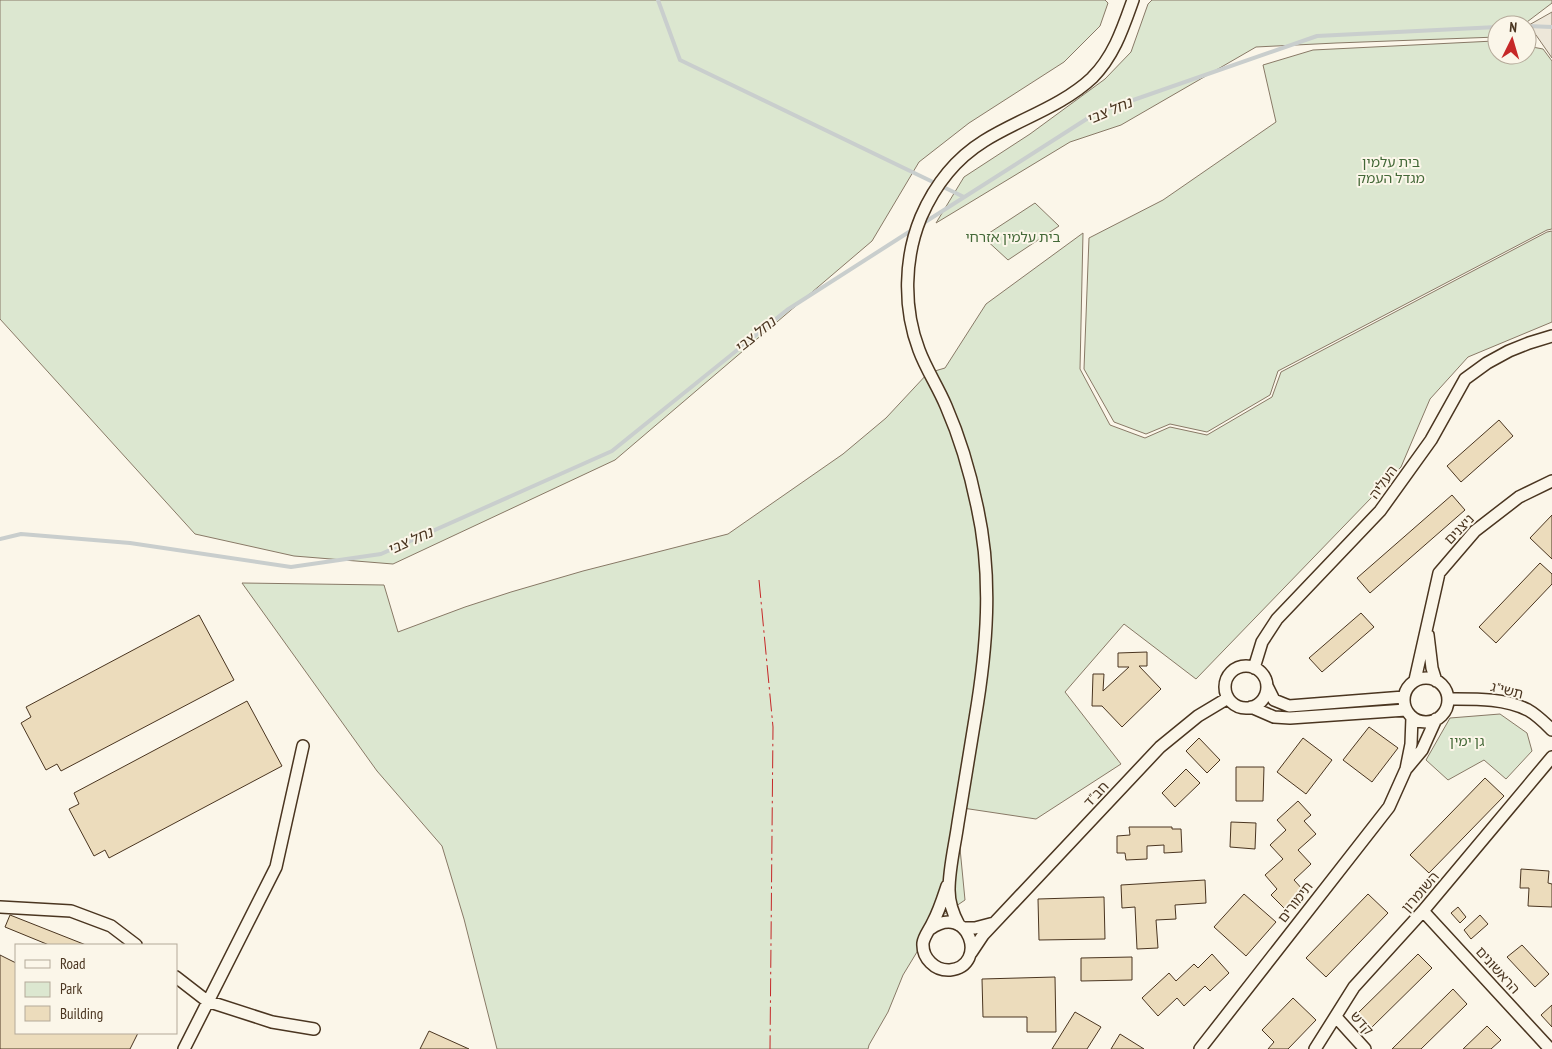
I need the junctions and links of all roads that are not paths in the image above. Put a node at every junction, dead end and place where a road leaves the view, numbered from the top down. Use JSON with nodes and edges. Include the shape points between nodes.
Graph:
{"nodes":[{"id":1,"x":1133,"y":0,"type":"edge"},
{"id":2,"x":1552,"y":336,"type":"edge"},
{"id":3,"x":1552,"y":481,"type":"edge"},
{"id":4,"x":1427,"y":628,"type":"junction"},
{"id":5,"x":1254,"y":668,"type":"junction"},
{"id":6,"x":1415,"y":680,"type":"junction"},
{"id":7,"x":1436,"y":681,"type":"junction"},
{"id":8,"x":1266,"y":686,"type":"junction"},
{"id":9,"x":1404,"y":697,"type":"junction"},
{"id":10,"x":1228,"y":698,"type":"junction"},
{"id":11,"x":1448,"y":699,"type":"junction"},
{"id":12,"x":1252,"y":707,"type":"junction"},
{"id":13,"x":1409,"y":714,"type":"junction"},
{"id":14,"x":1436,"y":719,"type":"junction"},
{"id":15,"x":1552,"y":730,"type":"edge"},
{"id":16,"x":303,"y":746,"type":"dead end"},
{"id":17,"x":1552,"y":757,"type":"edge"},
{"id":18,"x":1406,"y":769,"type":"junction"},
{"id":19,"x":950,"y":879,"type":"junction"},
{"id":20,"x":0,"y":907,"type":"edge"},
{"id":21,"x":1423,"y":911,"type":"junction"},
{"id":22,"x":996,"y":922,"type":"junction"},
{"id":23,"x":961,"y":926,"type":"junction"},
{"id":24,"x":930,"y":929,"type":"junction"},
{"id":25,"x":135,"y":944,"type":"edge"},
{"id":26,"x":971,"y":952,"type":"junction"},
{"id":27,"x":178,"y":979,"type":"edge"},
{"id":28,"x":207,"y":1001,"type":"junction"},
{"id":29,"x":1336,"y":1017,"type":"junction"},
{"id":30,"x":314,"y":1029,"type":"dead end"},
{"id":31,"x":184,"y":1049,"type":"edge"},
{"id":32,"x":1200,"y":1049,"type":"edge"},
{"id":33,"x":1315,"y":1049,"type":"edge"},
{"id":34,"x":1365,"y":1049,"type":"edge"},
{"id":35,"x":1550,"y":1049,"type":"edge"}],
"edges":[{"from":1,"to":19,"type":"street","via":[[1118,40],[1091,78],[1064,98],[981,142],[952,168],[927,205],[910,253],[908,301],[915,338],[963,452],[978,507],[986,555],[986,642]]},
{"from":2,"to":5,"type":"street","name":"העליה","via":[[1509,351],[1465,379],[1431,440],[1380,511],[1277,619],[1262,642]]},
{"from":3,"to":4,"type":"street","name":"ניצנים","via":[[1519,497],[1474,531],[1439,573]]},
{"from":4,"to":6,"type":"street","name":"ניצנים"},
{"from":4,"to":7,"type":"street","name":"ניצנים"},
{"from":5,"to":8,"type":"street","via":[[1263,675]]},
{"from":5,"to":10,"type":"street","via":[[1239,667],[1232,671],[1225,684]]},
{"from":6,"to":7,"type":"street","via":[[1427,678]]},
{"from":6,"to":9,"type":"street"},
{"from":7,"to":11,"type":"street","via":[[1444,686]]},
{"from":8,"to":9,"type":"street","via":[[1274,700],[1289,706]]},
{"from":8,"to":12,"type":"street","via":[[1264,697]]},
{"from":9,"to":13,"type":"street"},
{"from":10,"to":12,"type":"street","via":[[1236,706]]},
{"from":10,"to":22,"type":"street","name":"חב\"ד","via":[[1198,716],[1160,747]]},
{"from":11,"to":14,"type":"street","via":[[1443,714]]},
{"from":11,"to":15,"type":"street","name":"תשי\"ג","via":[[1480,698],[1506,703],[1529,710]]},
{"from":12,"to":13,"type":"street","via":[[1274,717],[1290,718]]},
{"from":13,"to":14,"type":"street","via":[[1420,721]]},
{"from":13,"to":18,"type":"street","name":"תימורים","via":[[1411,744]]},
{"from":14,"to":18,"type":"street","name":"תימורים","via":[[1422,750]]},
{"from":16,"to":28,"type":"street","via":[[276,867]]},
{"from":17,"to":21,"type":"street","name":"השומרון"},
{"from":18,"to":32,"type":"street","name":"תימורים","via":[[1389,807]]},
{"from":19,"to":23,"type":"street","via":[[950,901]]},
{"from":19,"to":24,"type":"street"},
{"from":20,"to":25,"type":"street","via":[[70,911],[111,926]]},
{"from":21,"to":29,"type":"street","name":"השומרון","via":[[1354,987]]},
{"from":21,"to":35,"type":"street","name":"הראשונים"},
{"from":22,"to":23,"type":"street","via":[[975,928]]},
{"from":22,"to":26,"type":"street","name":"חב\"ד"},
{"from":23,"to":24,"type":"street","via":[[944,922]]},
{"from":23,"to":26,"type":"street","via":[[970,937]]},
{"from":24,"to":26,"type":"street","via":[[923,943],[924,951],[932,964],[939,968],[947,970],[962,966]]},
{"from":27,"to":28,"type":"street"},
{"from":28,"to":30,"type":"street","via":[[272,1022]]},
{"from":28,"to":31,"type":"street"},
{"from":29,"to":33,"type":"street","name":"השומרון"},
{"from":29,"to":34,"type":"street","name":"קדש"}]}
